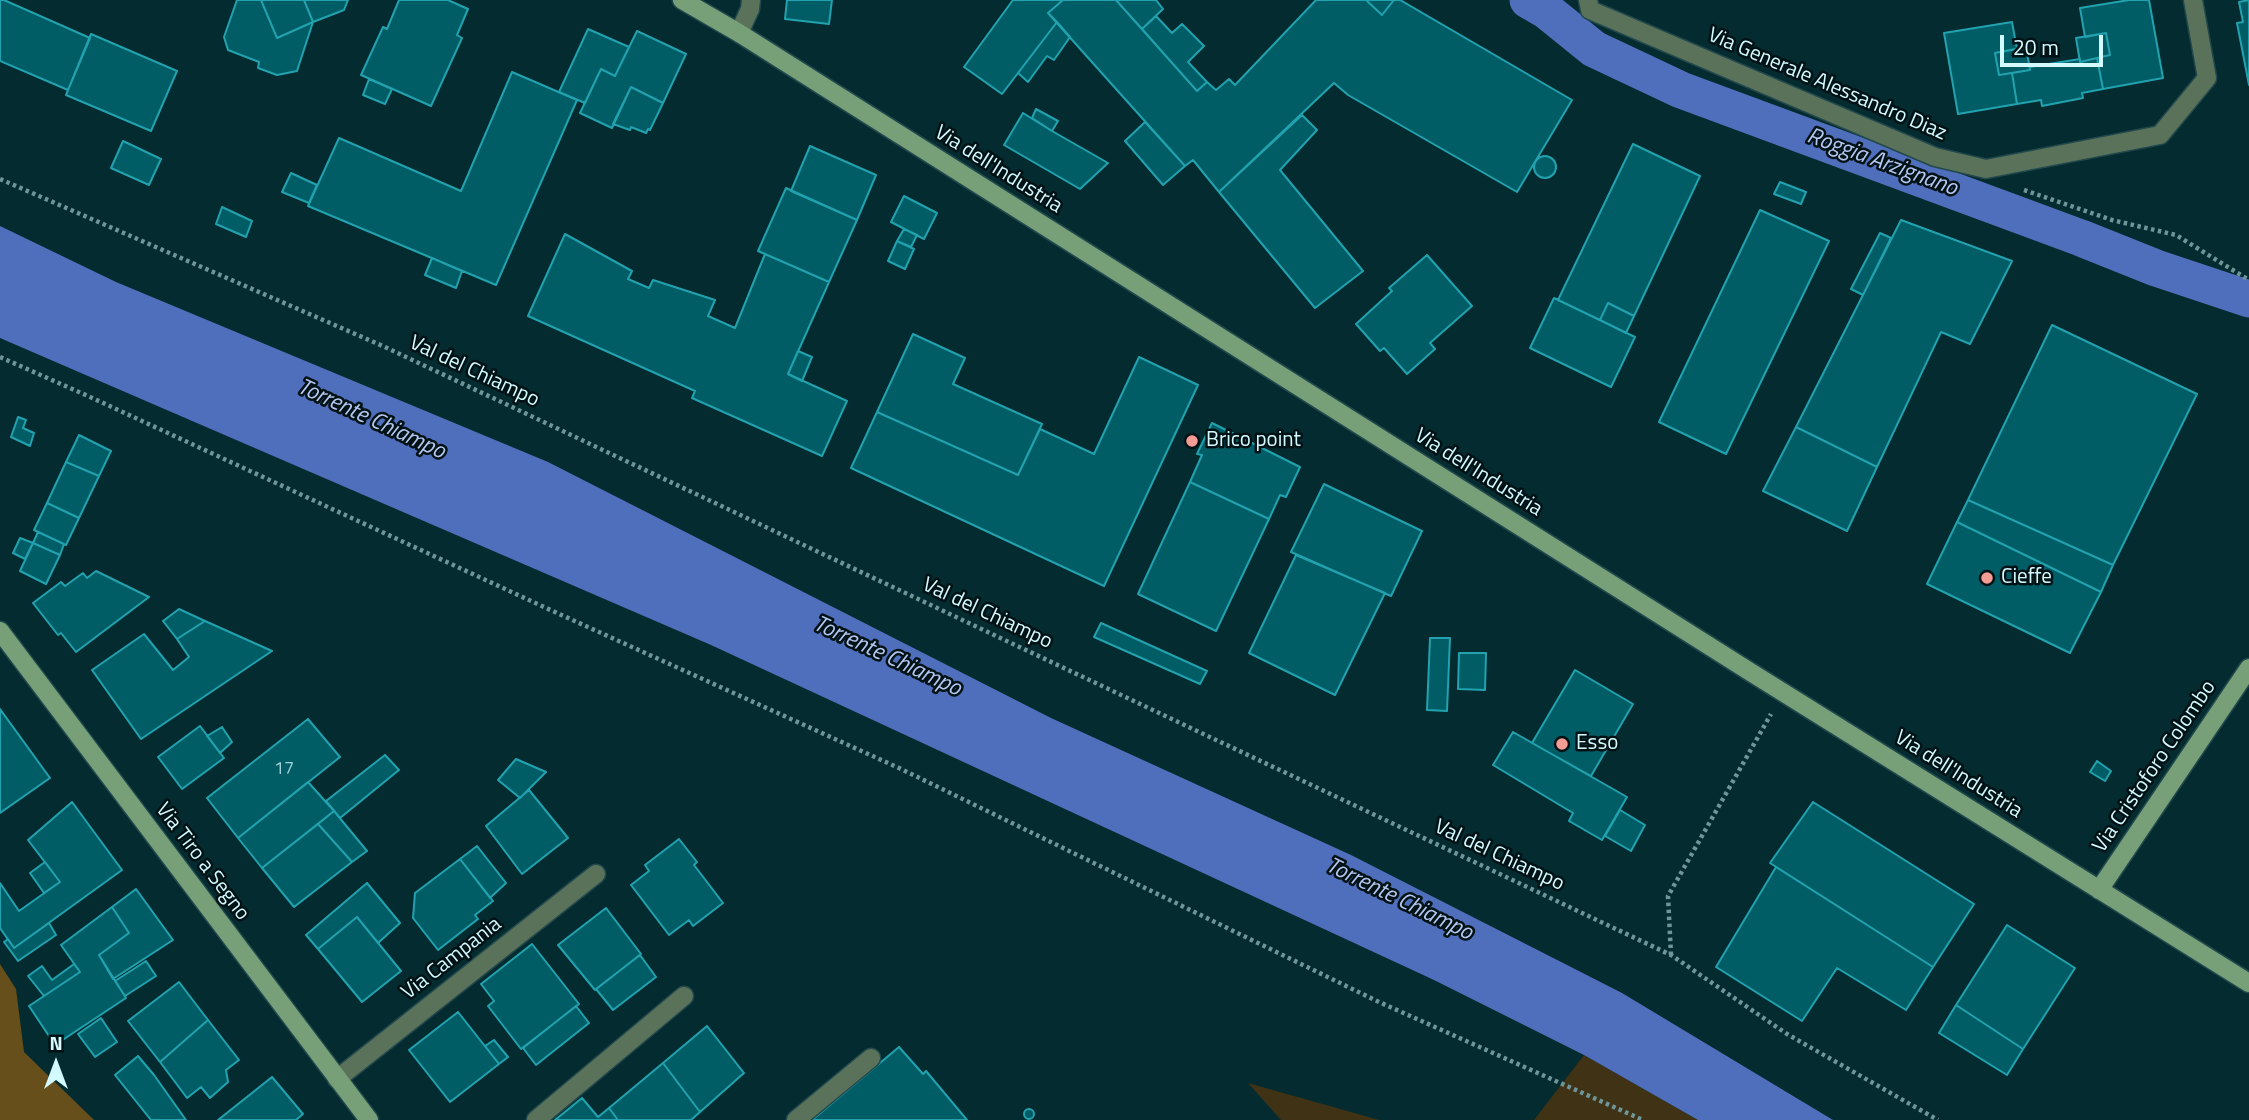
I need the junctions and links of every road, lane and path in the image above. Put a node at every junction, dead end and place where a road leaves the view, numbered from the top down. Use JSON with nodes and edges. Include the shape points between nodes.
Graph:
{"nodes":[{"id":1,"x":682,"y":0,"type":"edge"},
{"id":2,"x":751,"y":0,"type":"edge"},
{"id":3,"x":1588,"y":0,"type":"edge"},
{"id":4,"x":2193,"y":0,"type":"edge"},
{"id":5,"x":739,"y":33,"type":"junction"},
{"id":6,"x":1986,"y":169,"type":"junction"},
{"id":7,"x":0,"y":179,"type":"edge"},
{"id":8,"x":2249,"y":280,"type":"edge"},
{"id":9,"x":0,"y":357,"type":"edge"},
{"id":10,"x":0,"y":631,"type":"edge"},
{"id":11,"x":2249,"y":668,"type":"edge"},
{"id":12,"x":1783,"y":692,"type":"junction"},
{"id":13,"x":596,"y":874,"type":"dead end"},
{"id":14,"x":2099,"y":890,"type":"junction"},
{"id":15,"x":1671,"y":955,"type":"junction"},
{"id":16,"x":2249,"y":983,"type":"edge"},
{"id":17,"x":684,"y":996,"type":"dead end"},
{"id":18,"x":871,"y":1058,"type":"dead end"},
{"id":19,"x":337,"y":1079,"type":"junction"},
{"id":20,"x":369,"y":1120,"type":"edge"},
{"id":21,"x":536,"y":1120,"type":"edge"},
{"id":22,"x":796,"y":1120,"type":"edge"},
{"id":23,"x":1643,"y":1120,"type":"edge"},
{"id":24,"x":1938,"y":1120,"type":"edge"}],
"edges":[{"from":1,"to":5,"type":"main road","name":"Via dell'Industria"},
{"from":2,"to":5,"type":"street"},
{"from":3,"to":6,"type":"street","name":"Via Generale Alessandro Diaz","via":[[1590,10],[1936,157]]},
{"from":4,"to":6,"type":"street","name":"Via Generale Alessandro Diaz","via":[[2207,78],[2160,135]]},
{"from":5,"to":12,"type":"main road","name":"Via dell'Industria"},
{"from":6,"to":8,"type":"path","via":[[2029,193],[2176,235]]},
{"from":7,"to":15,"type":"path","name":"Val del Chiampo","via":[[385,347]]},
{"from":9,"to":23,"type":"path","via":[[900,768],[1379,1002]]},
{"from":10,"to":19,"type":"main road","name":"Via Tiro a Segno"},
{"from":11,"to":14,"type":"main road","name":"Via Cristoforo Colombo"},
{"from":12,"to":14,"type":"main road","name":"Via dell'Industria"},
{"from":12,"to":15,"type":"path","via":[[1668,897]]},
{"from":13,"to":19,"type":"street","name":"Via Campania"},
{"from":14,"to":16,"type":"main road","name":"Via dell'Industria"},
{"from":15,"to":24,"type":"path","name":"Val del Chiampo","via":[[1787,1034]]},
{"from":17,"to":21,"type":"street"},
{"from":18,"to":22,"type":"street"},
{"from":19,"to":20,"type":"main road","name":"Via Tiro a Segno"}]}
